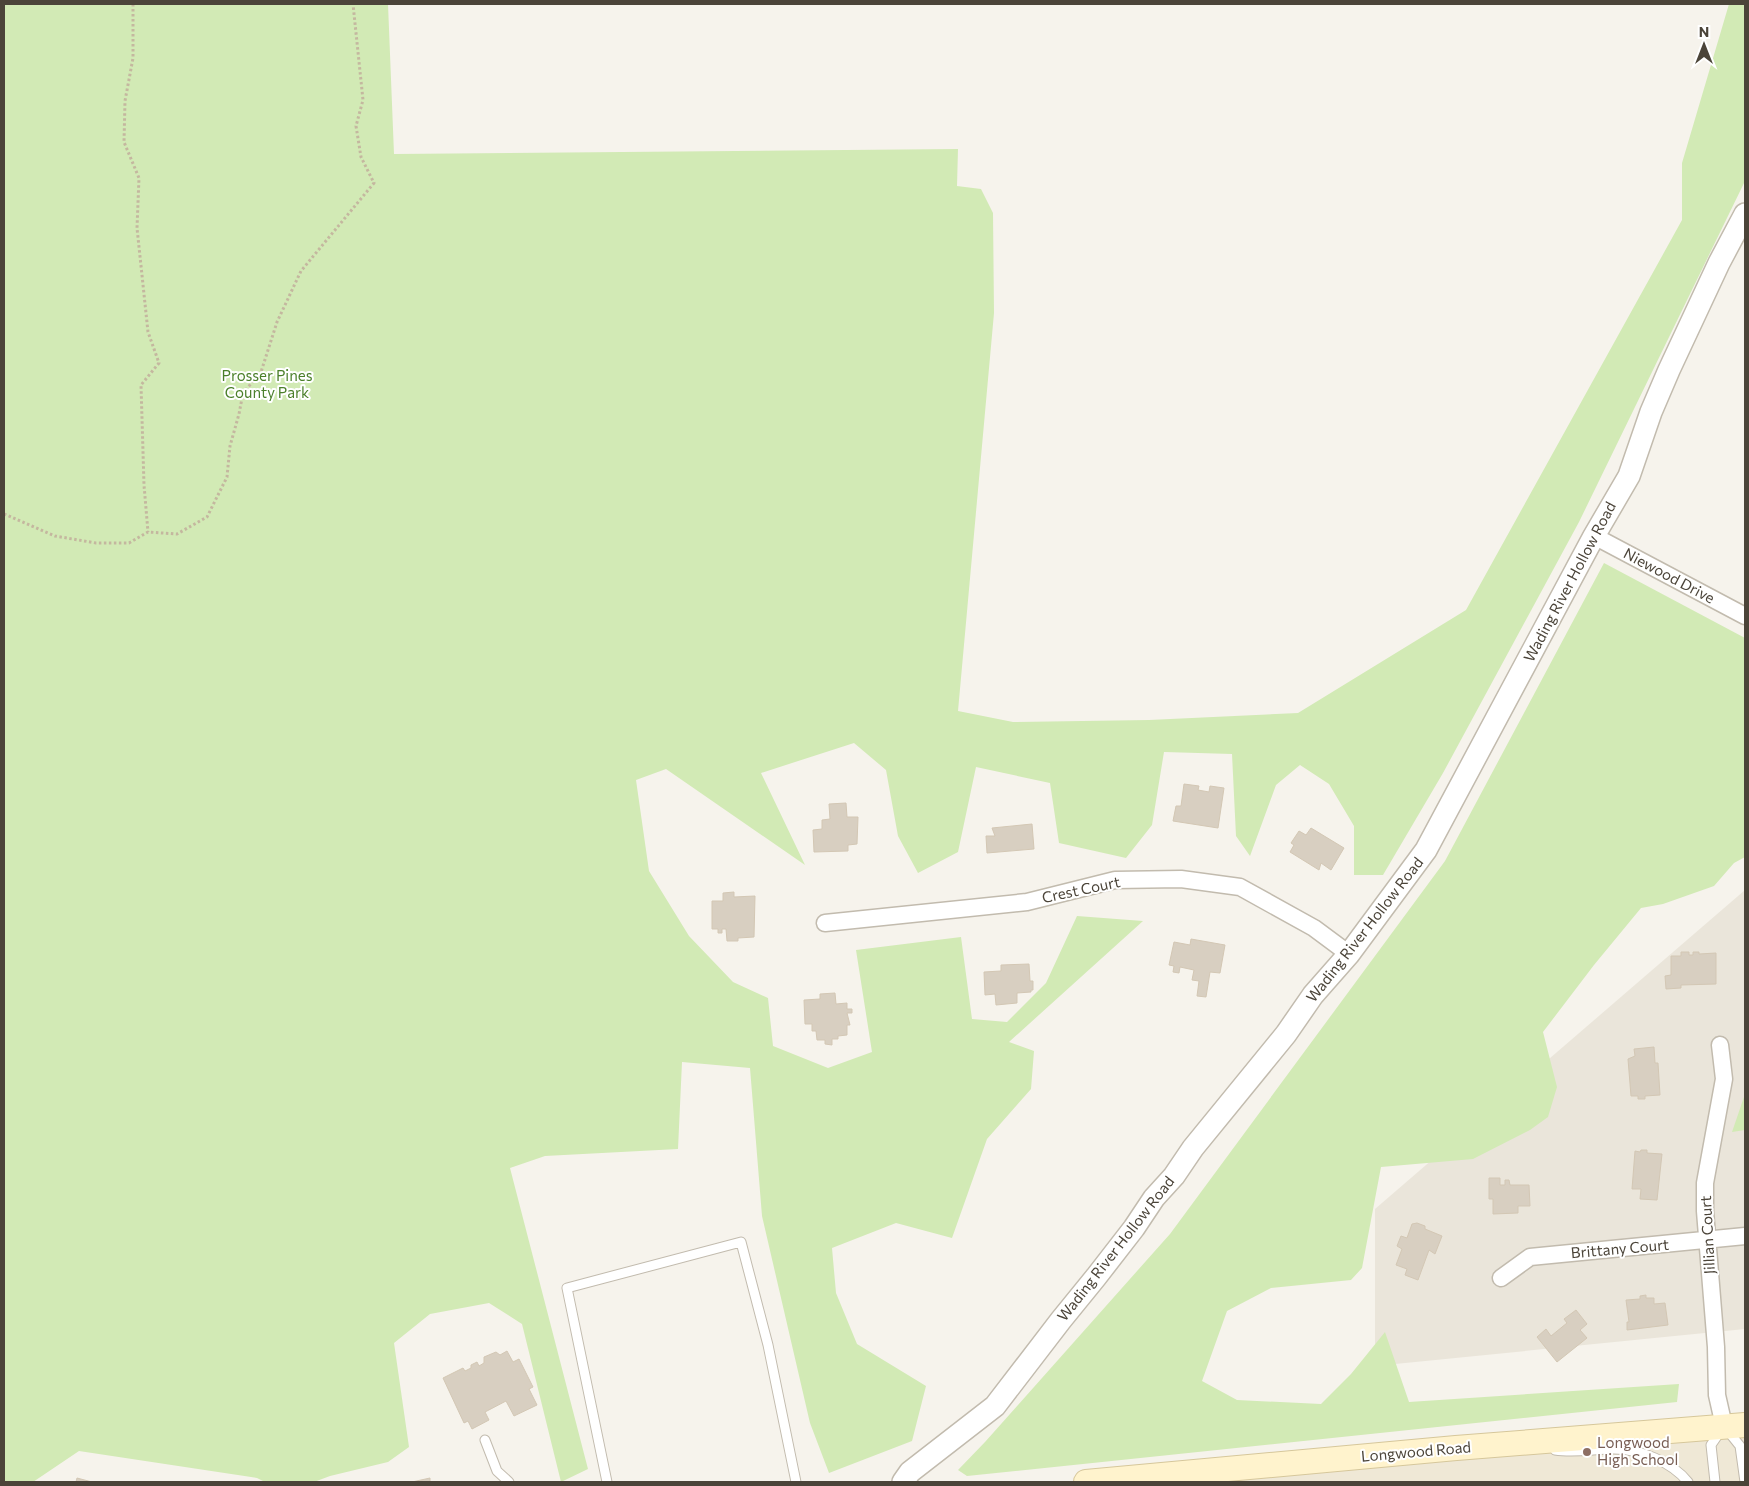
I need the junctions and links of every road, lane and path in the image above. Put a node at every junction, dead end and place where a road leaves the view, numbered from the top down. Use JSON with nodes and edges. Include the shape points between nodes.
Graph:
{"nodes":[{"id":1,"x":133,"y":4,"type":"edge"},
{"id":2,"x":353,"y":4,"type":"edge"},
{"id":3,"x":1745,"y":214,"type":"edge"},
{"id":4,"x":4,"y":514,"type":"edge"},
{"id":5,"x":148,"y":532,"type":"junction"},
{"id":6,"x":1594,"y":536,"type":"junction"},
{"id":7,"x":1745,"y":616,"type":"edge"},
{"id":8,"x":825,"y":923,"type":"dead end"},
{"id":9,"x":1349,"y":954,"type":"junction"},
{"id":10,"x":1720,"y":1044,"type":"dead end"},
{"id":11,"x":1745,"y":1236,"type":"edge"},
{"id":12,"x":1707,"y":1240,"type":"junction"},
{"id":13,"x":1501,"y":1278,"type":"dead end"},
{"id":14,"x":1735,"y":1425,"type":"edge"},
{"id":15,"x":485,"y":1440,"type":"dead end"},
{"id":16,"x":1518,"y":1443,"type":"junction"},
{"id":17,"x":906,"y":1477,"type":"edge"},
{"id":18,"x":509,"y":1482,"type":"edge"},
{"id":19,"x":607,"y":1482,"type":"edge"},
{"id":20,"x":796,"y":1482,"type":"edge"},
{"id":21,"x":885,"y":1482,"type":"edge"},
{"id":22,"x":1086,"y":1482,"type":"edge"},
{"id":23,"x":1688,"y":1482,"type":"edge"},
{"id":24,"x":1715,"y":1482,"type":"edge"},
{"id":25,"x":1745,"y":1482,"type":"edge"}],
"edges":[{"from":1,"to":5,"type":"path","via":[[133,58],[125,101],[124,142],[140,178],[138,228],[148,332],[159,363],[140,385]]},
{"from":2,"to":5,"type":"path","via":[[363,100],[356,126],[361,157],[374,183],[301,271],[277,322],[261,372],[243,393],[230,446],[227,477],[207,517],[177,534]]},
{"from":3,"to":6,"type":"street","name":"Wading River Hollow Road","via":[[1669,370],[1629,476]]},
{"from":4,"to":5,"type":"path","via":[[55,536],[96,543],[129,543]]},
{"from":6,"to":7,"type":"street","name":"Niewood Drive"},
{"from":6,"to":9,"type":"street","name":"Wading River Hollow Road","via":[[1426,850]]},
{"from":8,"to":9,"type":"street","name":"Crest Court","via":[[1027,902],[1115,880],[1181,879],[1240,887],[1314,928]]},
{"from":9,"to":17,"type":"street","name":"Wading River Hollow Road","via":[[1193,1148],[995,1406]]},
{"from":10,"to":12,"type":"street","name":"Jillian Court","via":[[1724,1079],[1705,1183]]},
{"from":11,"to":12,"type":"street","name":"Brittany Court"},
{"from":12,"to":13,"type":"street","name":"Brittany Court","via":[[1530,1257]]},
{"from":12,"to":14,"type":"street","name":"Jillian Court","via":[[1717,1395]]},
{"from":14,"to":16,"type":"main road","name":"Longwood Road"},
{"from":14,"to":24,"type":"lane","via":[[1711,1444]]},
{"from":14,"to":25,"type":"lane"},
{"from":15,"to":18,"type":"lane","via":[[497,1471]]},
{"from":16,"to":22,"type":"main road","name":"Longwood Road"},
{"from":16,"to":23,"type":"lane","via":[[1565,1451],[1616,1449],[1638,1452],[1666,1464]]},
{"from":17,"to":21,"type":"street","name":"Wading River Hollow Road"},
{"from":19,"to":20,"type":"lane","via":[[567,1288],[741,1242],[768,1344]]}]}
